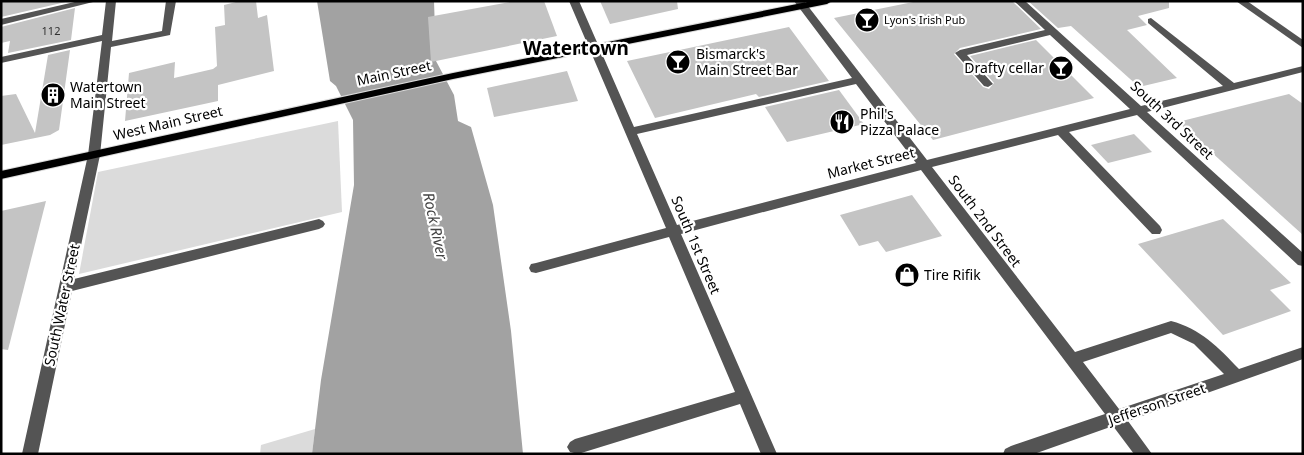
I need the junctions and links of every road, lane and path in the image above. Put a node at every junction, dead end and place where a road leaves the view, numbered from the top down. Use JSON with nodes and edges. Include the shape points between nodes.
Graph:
{"nodes":[{"id":1,"x":92,"y":1,"type":"edge"},
{"id":2,"x":111,"y":1,"type":"edge"},
{"id":3,"x":171,"y":1,"type":"edge"},
{"id":4,"x":574,"y":1,"type":"edge"},
{"id":5,"x":827,"y":1,"type":"edge"},
{"id":6,"x":1019,"y":1,"type":"edge"},
{"id":7,"x":1241,"y":1,"type":"edge"},
{"id":8,"x":801,"y":4,"type":"edge"},
{"id":9,"x":1152,"y":21,"type":"dead end"},
{"id":10,"x":1,"y":22,"type":"edge"},
{"id":11,"x":1052,"y":31,"type":"junction"},
{"id":12,"x":108,"y":41,"type":"junction"},
{"id":13,"x":1303,"y":45,"type":"edge"},
{"id":14,"x":593,"y":48,"type":"junction"},
{"id":15,"x":1,"y":60,"type":"edge"},
{"id":16,"x":1303,"y":69,"type":"edge"},
{"id":17,"x":858,"y":80,"type":"junction"},
{"id":18,"x":988,"y":84,"type":"dead end"},
{"id":19,"x":1232,"y":87,"type":"junction"},
{"id":20,"x":342,"y":100,"type":"joint"},
{"id":21,"x":1141,"y":111,"type":"junction"},
{"id":22,"x":1061,"y":130,"type":"junction"},
{"id":23,"x":630,"y":132,"type":"junction"},
{"id":24,"x":94,"y":155,"type":"junction"},
{"id":25,"x":924,"y":165,"type":"junction"},
{"id":26,"x":1,"y":175,"type":"edge"},
{"id":27,"x":319,"y":224,"type":"dead end"},
{"id":28,"x":1156,"y":230,"type":"dead end"},
{"id":29,"x":674,"y":231,"type":"junction"},
{"id":30,"x":1303,"y":261,"type":"edge"},
{"id":31,"x":536,"y":268,"type":"dead end"},
{"id":32,"x":66,"y":287,"type":"junction"},
{"id":33,"x":1303,"y":353,"type":"edge"},
{"id":34,"x":1072,"y":359,"type":"junction"},
{"id":35,"x":1236,"y":376,"type":"junction"},
{"id":36,"x":744,"y":396,"type":"junction"},
{"id":37,"x":1116,"y":418,"type":"junction"},
{"id":38,"x":575,"y":447,"type":"dead end"},
{"id":39,"x":30,"y":454,"type":"edge"},
{"id":40,"x":769,"y":454,"type":"edge"},
{"id":41,"x":1011,"y":454,"type":"edge"},
{"id":42,"x":1144,"y":454,"type":"edge"}],
"edges":[{"from":1,"to":10,"type":"street"},
{"from":2,"to":12,"type":"street","name":"South Water Street"},
{"from":3,"to":12,"type":"street","via":[[167,33]]},
{"from":4,"to":14,"type":"street","name":"South 1st Street"},
{"from":5,"to":8,"type":"main road","name":"Main Street"},
{"from":6,"to":11,"type":"street","name":"South 3rd Street"},
{"from":7,"to":13,"type":"street"},
{"from":8,"to":14,"type":"main road","name":"Main Street"},
{"from":8,"to":17,"type":"street","name":"South 2nd Street"},
{"from":9,"to":19,"type":"street"},
{"from":11,"to":18,"type":"street","via":[[960,54]]},
{"from":11,"to":21,"type":"street","name":"South 3rd Street"},
{"from":12,"to":15,"type":"street"},
{"from":12,"to":24,"type":"street","name":"South Water Street"},
{"from":14,"to":20,"type":"main road","name":"Main Street"},
{"from":14,"to":23,"type":"street","name":"South 1st Street"},
{"from":16,"to":19,"type":"street","name":"Market Street"},
{"from":17,"to":23,"type":"street"},
{"from":17,"to":25,"type":"street","name":"South 2nd Street"},
{"from":19,"to":21,"type":"street","name":"Market Street"},
{"from":20,"to":24,"type":"main road","name":"West Main Street"},
{"from":21,"to":22,"type":"street","name":"Market Street"},
{"from":21,"to":30,"type":"street","name":"South 3rd Street"},
{"from":22,"to":25,"type":"street","name":"Market Street"},
{"from":22,"to":28,"type":"street"},
{"from":23,"to":29,"type":"street","name":"South 1st Street"},
{"from":24,"to":26,"type":"main road","name":"West Main Street"},
{"from":24,"to":32,"type":"street","name":"South Water Street"},
{"from":25,"to":29,"type":"street","name":"Market Street"},
{"from":25,"to":34,"type":"street","name":"South 2nd Street"},
{"from":27,"to":32,"type":"street"},
{"from":29,"to":31,"type":"street","name":"Market Street"},
{"from":29,"to":36,"type":"street","name":"South 1st Street"},
{"from":32,"to":39,"type":"street","name":"South Water Street"},
{"from":33,"to":35,"type":"street","name":"Jefferson Street"},
{"from":34,"to":35,"type":"street","via":[[1171,327],[1196,335]]},
{"from":34,"to":37,"type":"street","name":"South 2nd Street"},
{"from":35,"to":37,"type":"street","name":"Jefferson Street"},
{"from":36,"to":38,"type":"street"},
{"from":36,"to":40,"type":"street","name":"South 1st Street"},
{"from":37,"to":41,"type":"street","name":"Jefferson Street"},
{"from":37,"to":42,"type":"street","name":"South 2nd Street"}]}
